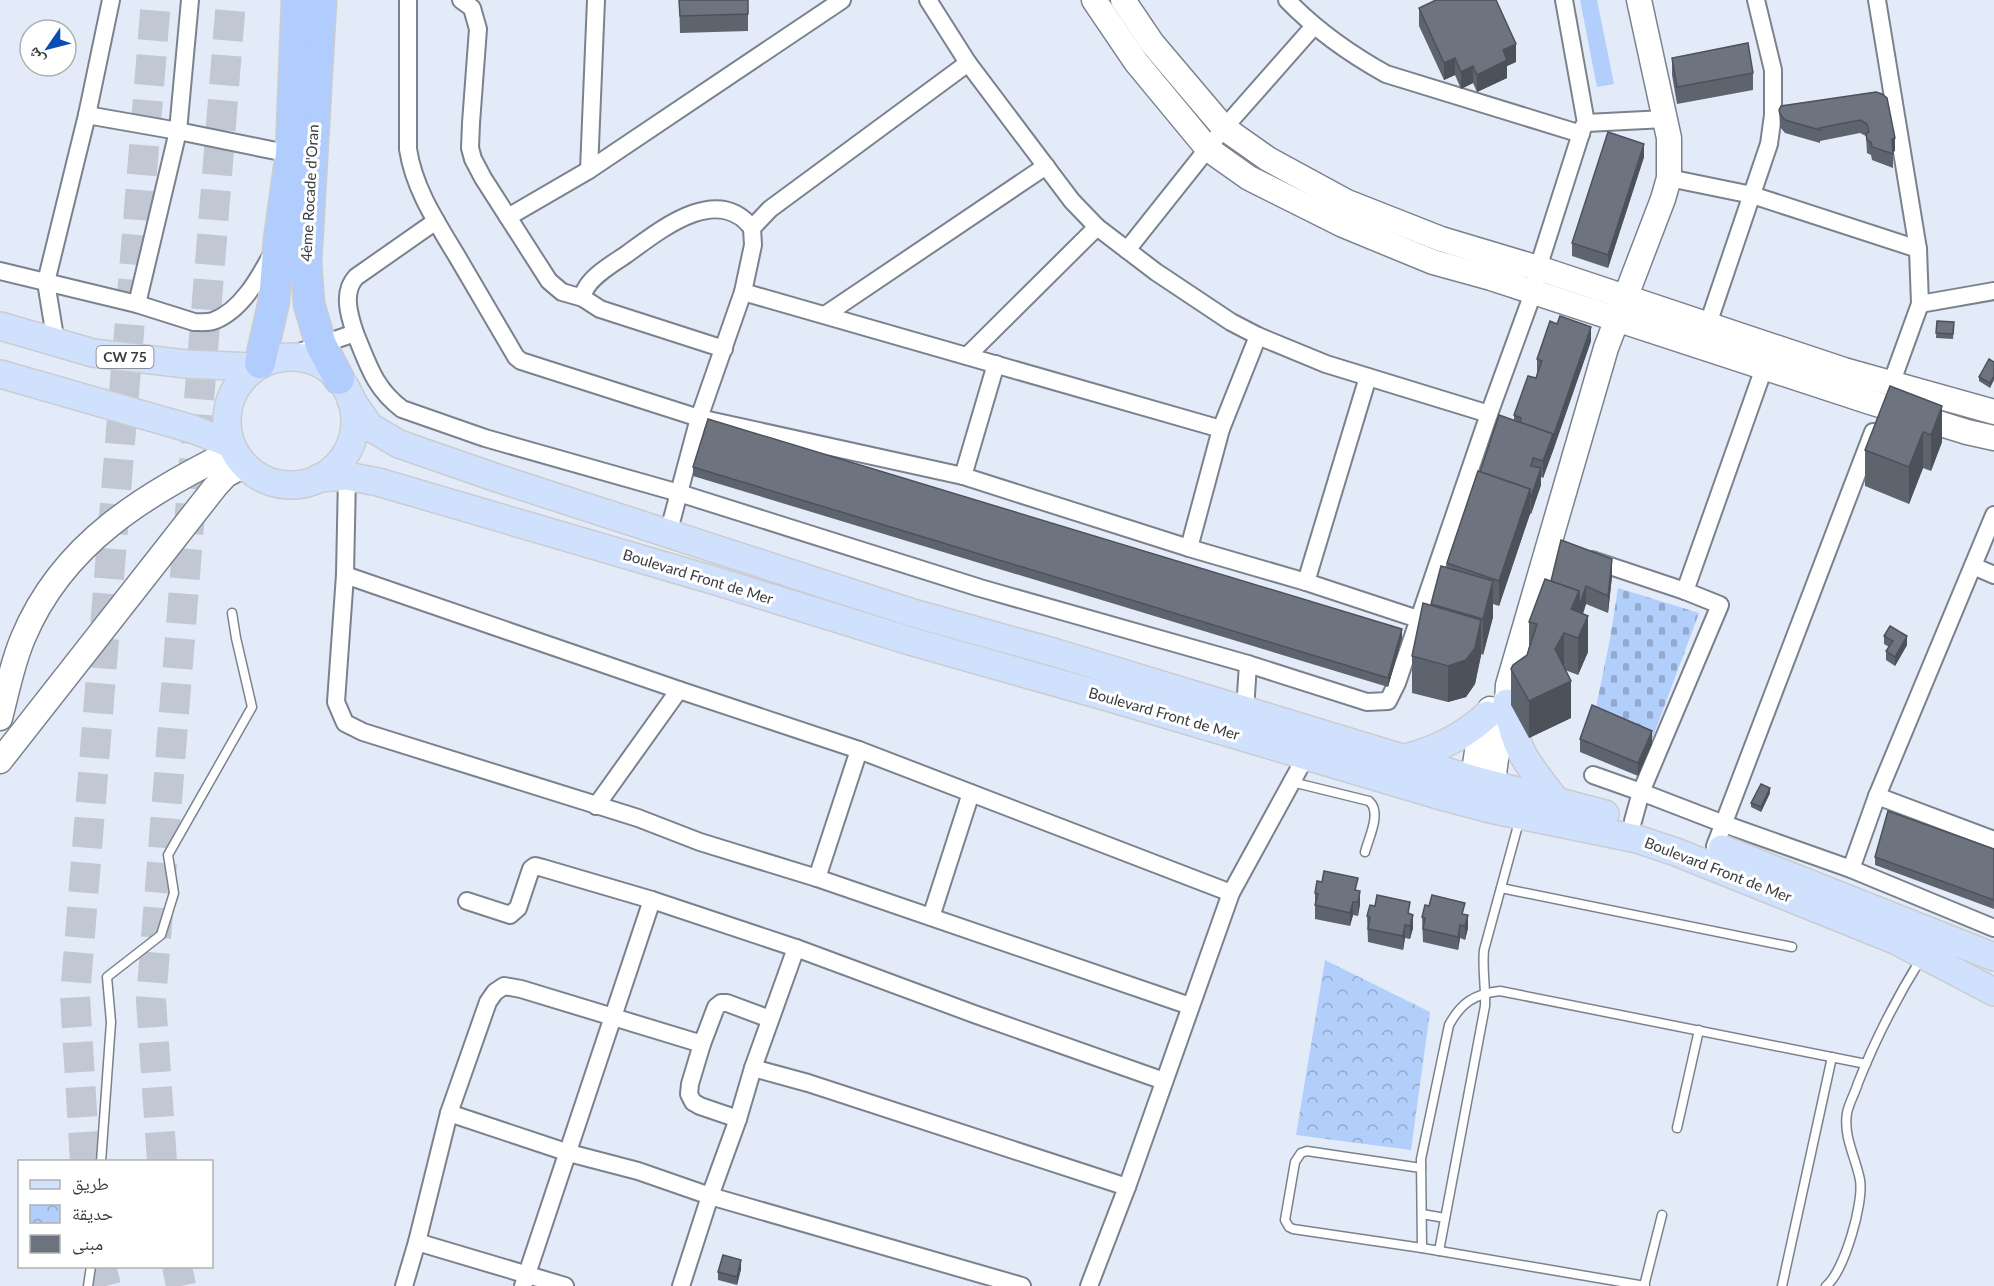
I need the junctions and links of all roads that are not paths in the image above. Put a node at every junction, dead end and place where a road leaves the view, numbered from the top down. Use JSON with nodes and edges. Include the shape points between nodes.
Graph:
{"nodes":[{"id":1,"x":111,"y":0,"type":"edge"},
{"id":2,"x":190,"y":0,"type":"edge"},
{"id":3,"x":297,"y":0,"type":"edge"},
{"id":4,"x":321,"y":0,"type":"edge"},
{"id":5,"x":411,"y":0,"type":"edge"},
{"id":6,"x":461,"y":0,"type":"edge"},
{"id":7,"x":596,"y":0,"type":"edge"},
{"id":8,"x":842,"y":0,"type":"edge"},
{"id":9,"x":928,"y":0,"type":"edge"},
{"id":10,"x":1094,"y":0,"type":"edge"},
{"id":11,"x":1123,"y":0,"type":"edge"},
{"id":12,"x":1288,"y":0,"type":"edge"},
{"id":13,"x":1564,"y":0,"type":"edge"},
{"id":14,"x":1639,"y":0,"type":"edge"},
{"id":15,"x":1756,"y":0,"type":"edge"},
{"id":16,"x":1877,"y":0,"type":"edge"},
{"id":17,"x":1314,"y":26,"type":"junction"},
{"id":18,"x":968,"y":63,"type":"junction"},
{"id":19,"x":87,"y":115,"type":"junction"},
{"id":20,"x":1665,"y":119,"type":"junction"},
{"id":21,"x":1224,"y":128,"type":"junction"},
{"id":22,"x":1583,"y":129,"type":"junction"},
{"id":23,"x":178,"y":130,"type":"junction"},
{"id":24,"x":1208,"y":149,"type":"junction"},
{"id":25,"x":291,"y":154,"type":"junction"},
{"id":26,"x":1046,"y":166,"type":"junction"},
{"id":27,"x":589,"y":171,"type":"junction"},
{"id":28,"x":1669,"y":178,"type":"junction"},
{"id":29,"x":1752,"y":195,"type":"junction"},
{"id":30,"x":508,"y":217,"type":"junction"},
{"id":31,"x":436,"y":221,"type":"junction"},
{"id":32,"x":1097,"y":227,"type":"junction"},
{"id":33,"x":752,"y":228,"type":"junction"},
{"id":34,"x":279,"y":240,"type":"junction"},
{"id":35,"x":1918,"y":249,"type":"junction"},
{"id":36,"x":1127,"y":250,"type":"junction"},
{"id":37,"x":1538,"y":268,"type":"junction"},
{"id":38,"x":0,"y":271,"type":"edge"},
{"id":39,"x":46,"y":282,"type":"junction"},
{"id":40,"x":1994,"y":291,"type":"edge"},
{"id":41,"x":743,"y":292,"type":"junction"},
{"id":42,"x":1533,"y":293,"type":"junction"},
{"id":43,"x":583,"y":298,"type":"junction"},
{"id":44,"x":137,"y":304,"type":"junction"},
{"id":45,"x":1920,"y":304,"type":"junction"},
{"id":46,"x":1620,"y":309,"type":"junction"},
{"id":47,"x":825,"y":315,"type":"junction"},
{"id":48,"x":1708,"y":324,"type":"junction"},
{"id":49,"x":0,"y":326,"type":"edge"},
{"id":50,"x":355,"y":333,"type":"junction"},
{"id":51,"x":1258,"y":336,"type":"junction"},
{"id":52,"x":56,"y":343,"type":"junction"},
{"id":53,"x":321,"y":345,"type":"junction"},
{"id":54,"x":724,"y":349,"type":"junction"},
{"id":55,"x":967,"y":356,"type":"junction"},
{"id":56,"x":266,"y":362,"type":"junction"},
{"id":57,"x":996,"y":364,"type":"junction"},
{"id":58,"x":1764,"y":368,"type":"junction"},
{"id":59,"x":0,"y":374,"type":"edge"},
{"id":60,"x":1368,"y":377,"type":"junction"},
{"id":61,"x":345,"y":389,"type":"junction"},
{"id":62,"x":1887,"y":394,"type":"junction"},
{"id":63,"x":1994,"y":412,"type":"edge"},
{"id":64,"x":1489,"y":414,"type":"junction"},
{"id":65,"x":699,"y":418,"type":"junction"},
{"id":66,"x":1221,"y":429,"type":"junction"},
{"id":67,"x":1994,"y":438,"type":"edge"},
{"id":68,"x":236,"y":453,"type":"junction"},
{"id":69,"x":347,"y":476,"type":"junction"},
{"id":70,"x":963,"y":476,"type":"junction"},
{"id":71,"x":319,"y":478,"type":"junction"},
{"id":72,"x":679,"y":493,"type":"junction"},
{"id":73,"x":1994,"y":515,"type":"edge"},
{"id":74,"x":668,"y":534,"type":"junction"},
{"id":75,"x":1189,"y":548,"type":"junction"},
{"id":76,"x":1561,"y":550,"type":"junction"},
{"id":77,"x":1973,"y":566,"type":"junction"},
{"id":78,"x":345,"y":574,"type":"junction"},
{"id":79,"x":1994,"y":575,"type":"edge"},
{"id":80,"x":1306,"y":582,"type":"junction"},
{"id":81,"x":1685,"y":591,"type":"junction"},
{"id":82,"x":232,"y":613,"type":"dead end"},
{"id":83,"x":1418,"y":619,"type":"junction"},
{"id":84,"x":1248,"y":664,"type":"junction"},
{"id":85,"x":680,"y":690,"type":"junction"},
{"id":86,"x":1501,"y":701,"type":"junction"},
{"id":87,"x":1245,"y":710,"type":"junction"},
{"id":88,"x":0,"y":718,"type":"edge"},
{"id":89,"x":859,"y":750,"type":"junction"},
{"id":90,"x":1306,"y":756,"type":"junction"},
{"id":91,"x":1405,"y":758,"type":"junction"},
{"id":92,"x":0,"y":761,"type":"edge"},
{"id":93,"x":1593,"y":775,"type":"dead end"},
{"id":94,"x":1292,"y":782,"type":"junction"},
{"id":95,"x":1641,"y":792,"type":"junction"},
{"id":96,"x":971,"y":793,"type":"junction"},
{"id":97,"x":1481,"y":794,"type":"junction"},
{"id":98,"x":1877,"y":796,"type":"junction"},
{"id":99,"x":1557,"y":802,"type":"junction"},
{"id":100,"x":1524,"y":805,"type":"junction"},
{"id":101,"x":596,"y":806,"type":"junction"},
{"id":102,"x":1633,"y":821,"type":"junction"},
{"id":103,"x":1719,"y":835,"type":"junction"},
{"id":104,"x":1994,"y":840,"type":"edge"},
{"id":105,"x":1365,"y":852,"type":"dead end"},
{"id":106,"x":1851,"y":870,"type":"junction"},
{"id":107,"x":817,"y":878,"type":"junction"},
{"id":108,"x":1502,"y":888,"type":"junction"},
{"id":109,"x":1231,"y":893,"type":"junction"},
{"id":110,"x":652,"y":900,"type":"junction"},
{"id":111,"x":467,"y":901,"type":"dead end"},
{"id":112,"x":931,"y":917,"type":"junction"},
{"id":113,"x":1994,"y":928,"type":"edge"},
{"id":114,"x":1792,"y":947,"type":"dead end"},
{"id":115,"x":796,"y":948,"type":"junction"},
{"id":116,"x":1923,"y":954,"type":"junction"},
{"id":117,"x":1994,"y":957,"type":"edge"},
{"id":118,"x":1994,"y":992,"type":"edge"},
{"id":119,"x":1486,"y":993,"type":"junction"},
{"id":120,"x":1190,"y":1006,"type":"junction"},
{"id":121,"x":613,"y":1017,"type":"junction"},
{"id":122,"x":770,"y":1019,"type":"junction"},
{"id":123,"x":1699,"y":1030,"type":"junction"},
{"id":124,"x":702,"y":1044,"type":"junction"},
{"id":125,"x":1832,"y":1057,"type":"junction"},
{"id":126,"x":1866,"y":1064,"type":"junction"},
{"id":127,"x":753,"y":1068,"type":"junction"},
{"id":128,"x":1164,"y":1081,"type":"junction"},
{"id":129,"x":449,"y":1113,"type":"junction"},
{"id":130,"x":738,"y":1119,"type":"junction"},
{"id":131,"x":1677,"y":1128,"type":"dead end"},
{"id":132,"x":569,"y":1153,"type":"junction"},
{"id":133,"x":101,"y":1160,"type":"edge"},
{"id":134,"x":1421,"y":1168,"type":"junction"},
{"id":135,"x":1127,"y":1187,"type":"junction"},
{"id":136,"x":710,"y":1196,"type":"junction"},
{"id":137,"x":1422,"y":1214,"type":"junction"},
{"id":138,"x":1662,"y":1215,"type":"dead end"},
{"id":139,"x":1445,"y":1218,"type":"junction"},
{"id":140,"x":417,"y":1242,"type":"junction"},
{"id":141,"x":1422,"y":1248,"type":"junction"},
{"id":142,"x":1438,"y":1251,"type":"junction"},
{"id":143,"x":91,"y":1268,"type":"edge"},
{"id":144,"x":525,"y":1280,"type":"edge"},
{"id":145,"x":88,"y":1286,"type":"edge"},
{"id":146,"x":404,"y":1286,"type":"edge"},
{"id":147,"x":565,"y":1286,"type":"edge"},
{"id":148,"x":681,"y":1286,"type":"edge"},
{"id":149,"x":1022,"y":1286,"type":"edge"},
{"id":150,"x":1089,"y":1286,"type":"edge"},
{"id":151,"x":1645,"y":1286,"type":"edge"},
{"id":152,"x":1782,"y":1286,"type":"edge"},
{"id":153,"x":1826,"y":1286,"type":"edge"}],
"edges":[{"from":1,"to":19,"type":"street"},
{"from":2,"to":23,"type":"street"},
{"from":3,"to":25,"type":"highway","name":"4ème Rocade d'Oran"},
{"from":4,"to":53,"type":"highway","name":"4ème Rocade d'Oran","via":[[306,264],[309,304]]},
{"from":5,"to":31,"type":"street","via":[[408,149],[416,182]]},
{"from":6,"to":30,"type":"street","via":[[472,8],[478,29],[470,148],[483,178]]},
{"from":7,"to":27,"type":"street"},
{"from":8,"to":27,"type":"street"},
{"from":9,"to":18,"type":"street"},
{"from":10,"to":24,"type":"main road","via":[[1136,62]]},
{"from":11,"to":21,"type":"main road","via":[[1152,43]]},
{"from":12,"to":17,"type":"street"},
{"from":13,"to":22,"type":"street"},
{"from":14,"to":20,"type":"main road"},
{"from":15,"to":29,"type":"street","via":[[1773,70],[1774,95],[1769,144]]},
{"from":16,"to":35,"type":"street"},
{"from":17,"to":21,"type":"street"},
{"from":17,"to":22,"type":"street","via":[[1386,74]]},
{"from":18,"to":26,"type":"street"},
{"from":18,"to":33,"type":"street","via":[[770,209]]},
{"from":19,"to":23,"type":"street"},
{"from":19,"to":39,"type":"street"},
{"from":20,"to":22,"type":"street"},
{"from":20,"to":28,"type":"main road"},
{"from":21,"to":24,"type":"street"},
{"from":21,"to":37,"type":"main road","via":[[1268,159],[1347,202],[1441,239]]},
{"from":22,"to":37,"type":"street"},
{"from":23,"to":25,"type":"street"},
{"from":23,"to":44,"type":"street"},
{"from":24,"to":36,"type":"street"},
{"from":24,"to":42,"type":"main road","via":[[1249,178],[1342,225],[1433,262]]},
{"from":25,"to":34,"type":"highway","name":"4ème Rocade d'Oran"},
{"from":26,"to":32,"type":"street"},
{"from":26,"to":47,"type":"street"},
{"from":27,"to":30,"type":"street"},
{"from":28,"to":29,"type":"street"},
{"from":28,"to":46,"type":"main road"},
{"from":29,"to":35,"type":"street"},
{"from":29,"to":48,"type":"street"},
{"from":30,"to":43,"type":"street","via":[[549,281],[562,292]]},
{"from":31,"to":50,"type":"street","via":[[350,284],[347,292]]},
{"from":31,"to":65,"type":"street","via":[[521,361]]},
{"from":32,"to":36,"type":"street"},
{"from":32,"to":55,"type":"street"},
{"from":33,"to":41,"type":"street","via":[[753,245]]},
{"from":33,"to":43,"type":"street","via":[[726,210],[703,211],[681,218],[658,230],[595,278],[586,287]]},
{"from":34,"to":44,"type":"street","via":[[240,301],[213,321],[194,322]]},
{"from":34,"to":56,"type":"highway","name":"4ème Rocade d'Oran"},
{"from":35,"to":45,"type":"street"},
{"from":36,"to":51,"type":"street","via":[[1231,322]]},
{"from":37,"to":42,"type":"street"},
{"from":37,"to":46,"type":"main road"},
{"from":38,"to":39,"type":"street"},
{"from":39,"to":44,"type":"street"},
{"from":39,"to":52,"type":"street"},
{"from":40,"to":45,"type":"street"},
{"from":41,"to":47,"type":"street"},
{"from":41,"to":54,"type":"street"},
{"from":42,"to":46,"type":"main road"},
{"from":42,"to":64,"type":"street"},
{"from":43,"to":54,"type":"street","via":[[600,309]]},
{"from":45,"to":62,"type":"street"},
{"from":46,"to":48,"type":"main road"},
{"from":46,"to":58,"type":"main road"},
{"from":46,"to":76,"type":"main road"},
{"from":47,"to":55,"type":"street"},
{"from":48,"to":62,"type":"main road","via":[[1844,370]]},
{"from":49,"to":52,"type":"main road","number":"CW 75"},
{"from":50,"to":53,"type":"street"},
{"from":50,"to":72,"type":"street","via":[[378,386],[402,408],[485,438]]},
{"from":51,"to":60,"type":"street"},
{"from":51,"to":66,"type":"street"},
{"from":52,"to":56,"type":"main road","number":"CW 75","via":[[93,353],[186,364]]},
{"from":53,"to":56,"type":"street"},
{"from":53,"to":61,"type":"highway","name":"4ème Rocade d'Oran"},
{"from":54,"to":65,"type":"street"},
{"from":55,"to":57,"type":"street"},
{"from":56,"to":61,"type":"main road","via":[[300,357],[315,361],[328,369]]},
{"from":56,"to":68,"type":"main road","via":[[238,385],[229,403],[226,424]]},
{"from":57,"to":66,"type":"street"},
{"from":57,"to":70,"type":"street"},
{"from":58,"to":62,"type":"main road"},
{"from":58,"to":81,"type":"street"},
{"from":59,"to":68,"type":"main road","via":[[192,429]]},
{"from":60,"to":64,"type":"street"},
{"from":60,"to":80,"type":"street"},
{"from":61,"to":71,"type":"main road","via":[[355,418],[353,436],[335,468]]},
{"from":61,"to":74,"type":"main road","via":[[370,427],[399,444]]},
{"from":62,"to":63,"type":"main road"},
{"from":62,"to":67,"type":"main road","via":[[1967,432]]},
{"from":62,"to":103,"type":"street"},
{"from":64,"to":83,"type":"street"},
{"from":65,"to":70,"type":"street"},
{"from":65,"to":72,"type":"street"},
{"from":66,"to":75,"type":"street"},
{"from":68,"to":71,"type":"main road","via":[[257,475],[272,482],[288,485]]},
{"from":68,"to":88,"type":"main road","via":[[193,471],[138,504],[107,526],[76,556],[54,584],[23,637]]},
{"from":68,"to":92,"type":"main road","via":[[226,475]]},
{"from":69,"to":71,"type":"main road","name":"Boulevard Front de Mer"},
{"from":69,"to":78,"type":"street"},
{"from":69,"to":90,"type":"main road","name":"Boulevard Front de Mer"},
{"from":70,"to":75,"type":"street"},
{"from":72,"to":74,"type":"street"},
{"from":72,"to":84,"type":"street","via":[[980,588]]},
{"from":73,"to":77,"type":"street"},
{"from":74,"to":87,"type":"main road","via":[[913,613]]},
{"from":75,"to":80,"type":"street"},
{"from":76,"to":81,"type":"street"},
{"from":76,"to":86,"type":"main road"},
{"from":77,"to":79,"type":"street"},
{"from":77,"to":98,"type":"street"},
{"from":78,"to":85,"type":"street"},
{"from":78,"to":101,"type":"street","via":[[336,702],[345,723]]},
{"from":80,"to":83,"type":"street"},
{"from":81,"to":95,"type":"street","via":[[1720,605]]},
{"from":82,"to":133,"type":"lane","via":[[252,708],[168,855],[174,893],[161,935],[107,977],[111,1022]]},
{"from":83,"to":84,"type":"street","via":[[1388,700],[1367,702]]},
{"from":84,"to":87,"type":"street"},
{"from":85,"to":89,"type":"street"},
{"from":85,"to":101,"type":"street"},
{"from":86,"to":91,"type":"main road","via":[[1473,727],[1441,747]]},
{"from":86,"to":97,"type":"main road"},
{"from":86,"to":99,"type":"main road","via":[[1520,750]]},
{"from":87,"to":91,"type":"main road"},
{"from":89,"to":96,"type":"street"},
{"from":89,"to":107,"type":"street"},
{"from":90,"to":94,"type":"street"},
{"from":90,"to":97,"type":"main road","name":"Boulevard Front de Mer"},
{"from":91,"to":97,"type":"main road"},
{"from":93,"to":95,"type":"street"},
{"from":94,"to":105,"type":"lane","via":[[1373,804],[1376,814]]},
{"from":94,"to":109,"type":"street"},
{"from":95,"to":102,"type":"street"},
{"from":95,"to":103,"type":"street"},
{"from":96,"to":109,"type":"street"},
{"from":96,"to":112,"type":"street"},
{"from":97,"to":100,"type":"main road"},
{"from":98,"to":104,"type":"street"},
{"from":98,"to":106,"type":"street"},
{"from":99,"to":100,"type":"main road"},
{"from":99,"to":102,"type":"main road"},
{"from":100,"to":108,"type":"lane"},
{"from":100,"to":116,"type":"main road","name":"Boulevard Front de Mer","via":[[1676,852],[1839,916]]},
{"from":101,"to":107,"type":"street"},
{"from":102,"to":103,"type":"main road","via":[[1682,834]]},
{"from":103,"to":106,"type":"street"},
{"from":103,"to":117,"type":"main road"},
{"from":106,"to":113,"type":"street"},
{"from":107,"to":112,"type":"street"},
{"from":108,"to":114,"type":"lane"},
{"from":108,"to":119,"type":"lane","via":[[1482,963]]},
{"from":109,"to":120,"type":"street"},
{"from":110,"to":111,"type":"street","via":[[536,866],[529,872],[513,913],[507,915]]},
{"from":110,"to":115,"type":"street"},
{"from":110,"to":121,"type":"street"},
{"from":112,"to":120,"type":"street"},
{"from":115,"to":122,"type":"street"},
{"from":115,"to":128,"type":"street"},
{"from":116,"to":118,"type":"main road","name":"Boulevard Front de Mer"},
{"from":116,"to":126,"type":"lane"},
{"from":119,"to":123,"type":"lane","via":[[1500,991]]},
{"from":119,"to":134,"type":"lane","via":[[1467,1001],[1449,1025]]},
{"from":119,"to":139,"type":"lane"},
{"from":120,"to":128,"type":"street"},
{"from":121,"to":124,"type":"street"},
{"from":121,"to":129,"type":"street","via":[[504,986],[488,1002]]},
{"from":121,"to":132,"type":"street"},
{"from":122,"to":124,"type":"street","via":[[721,1003]]},
{"from":122,"to":127,"type":"street"},
{"from":123,"to":125,"type":"lane"},
{"from":123,"to":131,"type":"lane"},
{"from":124,"to":130,"type":"street","via":[[689,1094],[700,1106]]},
{"from":125,"to":126,"type":"lane"},
{"from":125,"to":152,"type":"lane"},
{"from":126,"to":153,"type":"lane","via":[[1846,1124],[1860,1178],[1860,1200],[1842,1265]]},
{"from":127,"to":130,"type":"street"},
{"from":127,"to":135,"type":"street"},
{"from":128,"to":135,"type":"street"},
{"from":129,"to":132,"type":"street"},
{"from":129,"to":140,"type":"street"},
{"from":130,"to":136,"type":"street"},
{"from":132,"to":136,"type":"street"},
{"from":132,"to":144,"type":"street"},
{"from":134,"to":137,"type":"lane"},
{"from":134,"to":141,"type":"lane","via":[[1301,1153],[1295,1162],[1285,1220],[1293,1229]]},
{"from":135,"to":150,"type":"street"},
{"from":136,"to":148,"type":"street"},
{"from":136,"to":149,"type":"street"},
{"from":137,"to":139,"type":"lane"},
{"from":137,"to":141,"type":"lane"},
{"from":138,"to":151,"type":"lane"},
{"from":139,"to":142,"type":"lane"},
{"from":140,"to":144,"type":"street"},
{"from":140,"to":146,"type":"street"},
{"from":141,"to":142,"type":"lane"},
{"from":142,"to":151,"type":"lane"},
{"from":143,"to":145,"type":"lane"},
{"from":144,"to":147,"type":"street"}]}
